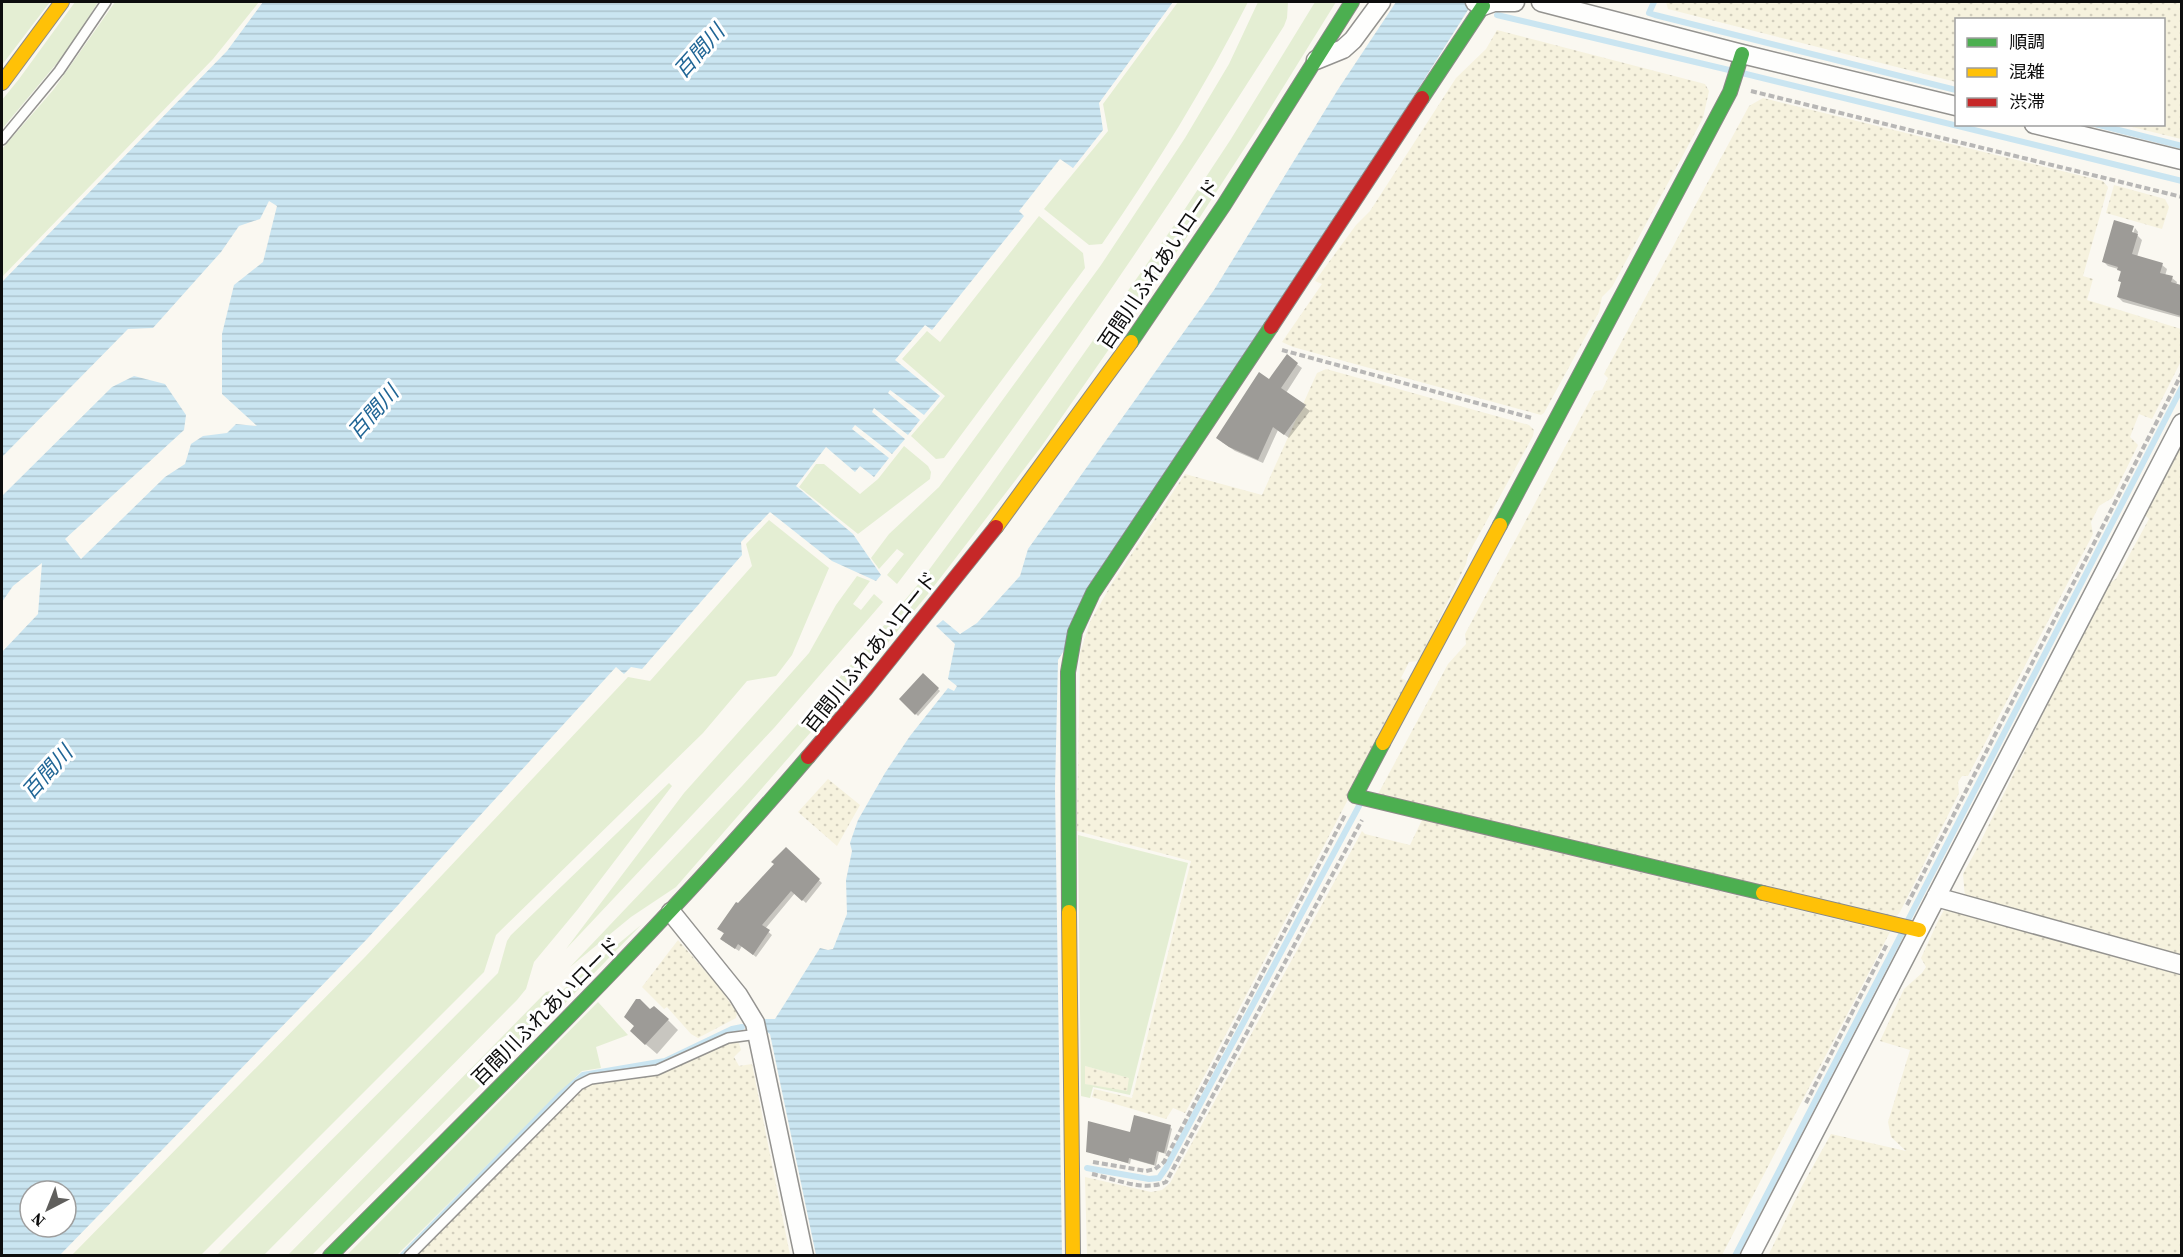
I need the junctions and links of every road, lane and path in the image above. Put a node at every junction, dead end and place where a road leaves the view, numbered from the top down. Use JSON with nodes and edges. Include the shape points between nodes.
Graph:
{"nodes":[{"id":1,"x":62,"y":2,"type":"edge"},
{"id":2,"x":106,"y":2,"type":"edge"},
{"id":3,"x":1352,"y":2,"type":"edge"},
{"id":4,"x":1381,"y":2,"type":"edge"},
{"id":5,"x":1515,"y":2,"type":"edge"},
{"id":6,"x":1541,"y":2,"type":"edge"},
{"id":7,"x":1479,"y":4,"type":"edge"},
{"id":8,"x":1741,"y":58,"type":"junction"},
{"id":9,"x":1316,"y":60,"type":"junction"},
{"id":10,"x":2,"y":83,"type":"edge"},
{"id":11,"x":1747,"y":98,"type":"dead end"},
{"id":12,"x":1955,"y":106,"type":"edge"},
{"id":13,"x":2042,"y":126,"type":"edge"},
{"id":14,"x":2,"y":140,"type":"edge"},
{"id":15,"x":2181,"y":160,"type":"edge"},
{"id":16,"x":2181,"y":197,"type":"edge"},
{"id":17,"x":1263,"y":338,"type":"junction"},
{"id":18,"x":2181,"y":373,"type":"edge"},
{"id":19,"x":2181,"y":423,"type":"edge"},
{"id":20,"x":1553,"y":424,"type":"junction"},
{"id":21,"x":1364,"y":798,"type":"junction"},
{"id":22,"x":1936,"y":897,"type":"junction"},
{"id":23,"x":670,"y":912,"type":"junction"},
{"id":24,"x":1906,"y":927,"type":"junction"},
{"id":25,"x":2181,"y":965,"type":"edge"},
{"id":26,"x":758,"y":1034,"type":"junction"},
{"id":27,"x":1804,"y":1106,"type":"dead end"},
{"id":28,"x":1071,"y":1163,"type":"junction"},
{"id":29,"x":330,"y":1256,"type":"edge"},
{"id":30,"x":409,"y":1256,"type":"edge"},
{"id":31,"x":804,"y":1256,"type":"edge"},
{"id":32,"x":1073,"y":1256,"type":"edge"},
{"id":33,"x":1750,"y":1256,"type":"edge"}],
"edges":[{"from":1,"to":10,"type":"street"},
{"from":2,"to":14,"type":"lane","via":[[59,71]]},
{"from":3,"to":9,"type":"street","name":"百間川ふれあいロード"},
{"from":4,"to":9,"type":"street","via":[[1353,40]]},
{"from":5,"to":7,"type":"street"},
{"from":6,"to":8,"type":"street"},
{"from":7,"to":17,"type":"street"},
{"from":8,"to":12,"type":"street"},
{"from":8,"to":20,"type":"street","via":[[1730,92]]},
{"from":9,"to":23,"type":"street","name":"百間川ふれあいロード","via":[[1196,245],[996,526],[790,779]]},
{"from":11,"to":16,"type":"path","via":[[1752,91]]},
{"from":13,"to":15,"type":"street"},
{"from":17,"to":20,"type":"path","via":[[1282,351]]},
{"from":17,"to":28,"type":"street","via":[[1093,592],[1075,632],[1068,672]]},
{"from":18,"to":24,"type":"path"},
{"from":19,"to":22,"type":"street"},
{"from":20,"to":21,"type":"street"},
{"from":21,"to":24,"type":"street"},
{"from":21,"to":28,"type":"path","via":[[1164,1162],[1146,1171]]},
{"from":21,"to":28,"type":"path","via":[[1166,1182],[1142,1185]]},
{"from":22,"to":24,"type":"street"},
{"from":22,"to":25,"type":"street"},
{"from":23,"to":26,"type":"street","via":[[738,995]]},
{"from":23,"to":29,"type":"street","name":"百間川ふれあいロード"},
{"from":24,"to":27,"type":"path"},
{"from":24,"to":33,"type":"street"},
{"from":26,"to":30,"type":"lane","via":[[728,1038],[657,1070],[591,1079],[579,1085]]},
{"from":26,"to":31,"type":"street"},
{"from":28,"to":32,"type":"street"}]}
